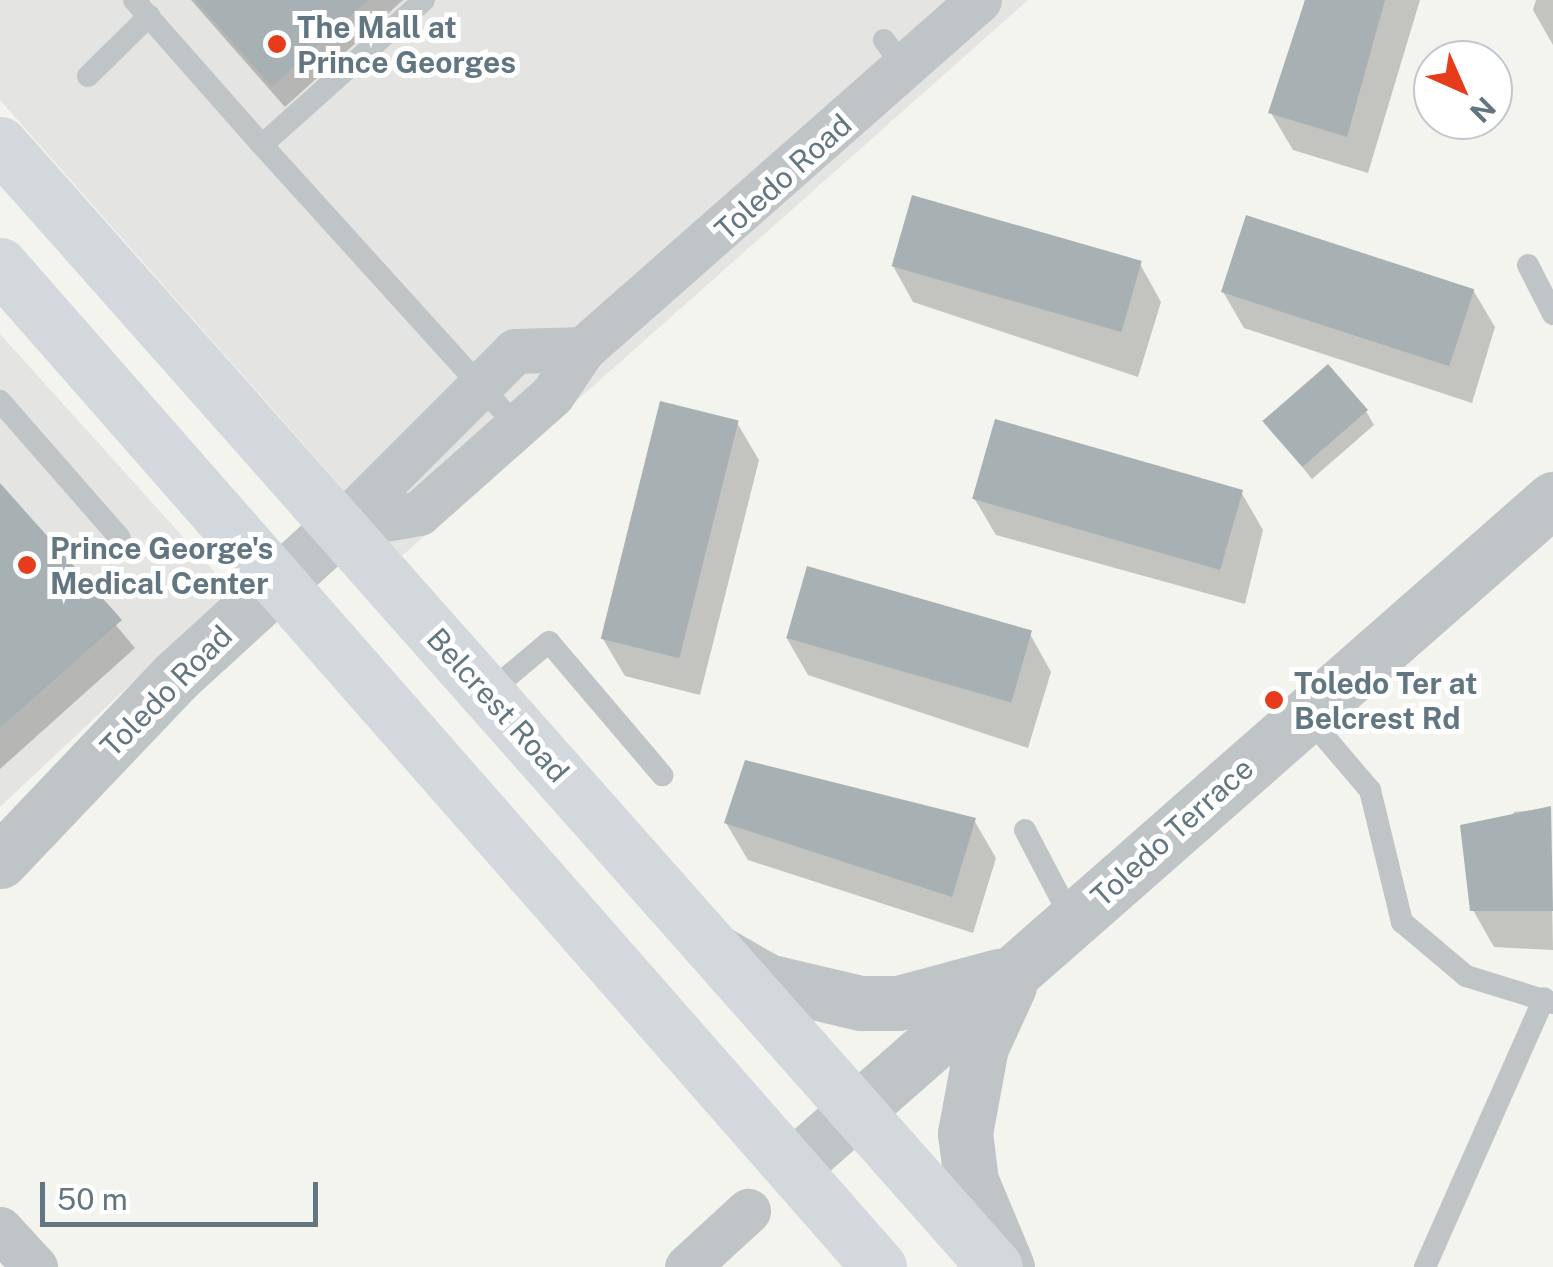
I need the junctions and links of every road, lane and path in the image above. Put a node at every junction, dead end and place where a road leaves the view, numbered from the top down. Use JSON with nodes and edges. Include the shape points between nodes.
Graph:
{"nodes":[{"id":1,"x":424,"y":0,"type":"edge"},
{"id":2,"x":960,"y":7,"type":"edge"},
{"id":3,"x":141,"y":8,"type":"edge"},
{"id":4,"x":88,"y":76,"type":"dead end"},
{"id":5,"x":0,"y":144,"type":"edge"},
{"id":6,"x":262,"y":145,"type":"junction"},
{"id":7,"x":0,"y":265,"type":"edge"},
{"id":8,"x":1528,"y":265,"type":"dead end"},
{"id":9,"x":1553,"y":314,"type":"edge"},
{"id":10,"x":573,"y":338,"type":"junction"},
{"id":11,"x":479,"y":385,"type":"junction"},
{"id":12,"x":0,"y":401,"type":"edge"},
{"id":13,"x":516,"y":425,"type":"junction"},
{"id":14,"x":1553,"y":499,"type":"edge"},
{"id":15,"x":339,"y":527,"type":"junction"},
{"id":16,"x":120,"y":538,"type":"dead end"},
{"id":17,"x":279,"y":583,"type":"junction"},
{"id":18,"x":487,"y":694,"type":"junction"},
{"id":19,"x":1302,"y":711,"type":"junction"},
{"id":20,"x":662,"y":774,"type":"dead end"},
{"id":21,"x":1026,"y":830,"type":"dead end"},
{"id":22,"x":0,"y":861,"type":"edge"},
{"id":23,"x":1073,"y":922,"type":"junction"},
{"id":24,"x":718,"y":953,"type":"junction"},
{"id":25,"x":1016,"y":971,"type":"junction"},
{"id":26,"x":1549,"y":1001,"type":"edge"},
{"id":27,"x":857,"y":1109,"type":"junction"},
{"id":28,"x":792,"y":1166,"type":"junction"},
{"id":29,"x":748,"y":1212,"type":"joint"},
{"id":30,"x":0,"y":1229,"type":"edge"},
{"id":31,"x":35,"y":1267,"type":"edge"},
{"id":32,"x":687,"y":1267,"type":"edge"},
{"id":33,"x":879,"y":1267,"type":"edge"},
{"id":34,"x":995,"y":1267,"type":"edge"},
{"id":35,"x":1007,"y":1267,"type":"edge"},
{"id":36,"x":1425,"y":1267,"type":"edge"}],
"edges":[{"from":1,"to":6,"type":"lane"},
{"from":2,"to":10,"type":"street","name":"Toledo Road","via":[[894,54],[646,288]]},
{"from":3,"to":4,"type":"lane"},
{"from":3,"to":6,"type":"lane"},
{"from":5,"to":15,"type":"main road","name":"Belcrest Road"},
{"from":6,"to":11,"type":"lane"},
{"from":7,"to":17,"type":"main road"},
{"from":8,"to":9,"type":"lane"},
{"from":10,"to":11,"type":"street","name":"Toledo Road","via":[[516,351]]},
{"from":10,"to":13,"type":"street","name":"Toledo Road","via":[[552,395]]},
{"from":11,"to":13,"type":"lane"},
{"from":11,"to":15,"type":"street","name":"Toledo Road"},
{"from":12,"to":16,"type":"lane"},
{"from":13,"to":15,"type":"street","name":"Toledo Road","via":[[419,513]]},
{"from":14,"to":19,"type":"street","name":"Toledo Terrace"},
{"from":15,"to":17,"type":"street","name":"Toledo Road"},
{"from":15,"to":18,"type":"main road","name":"Belcrest Road"},
{"from":17,"to":22,"type":"street","name":"Toledo Road"},
{"from":17,"to":28,"type":"main road"},
{"from":18,"to":20,"type":"lane","via":[[549,642]]},
{"from":18,"to":24,"type":"main road","name":"Belcrest Road"},
{"from":19,"to":23,"type":"street","name":"Toledo Terrace"},
{"from":19,"to":26,"type":"lane","via":[[1370,790],[1402,922],[1466,976]]},
{"from":21,"to":23,"type":"lane"},
{"from":23,"to":25,"type":"street","name":"Toledo Terrace"},
{"from":24,"to":25,"type":"street","via":[[767,981],[862,1003],[898,1003]]},
{"from":24,"to":27,"type":"main road","name":"Belcrest Road"},
{"from":25,"to":27,"type":"street","name":"Toledo Terrace"},
{"from":25,"to":35,"type":"street","via":[[980,1047],[965,1133],[971,1181]]},
{"from":26,"to":36,"type":"lane"},
{"from":27,"to":28,"type":"street","name":"Toledo Terrace"},
{"from":27,"to":34,"type":"main road","name":"Belcrest Road"},
{"from":28,"to":29,"type":"lane"},
{"from":28,"to":33,"type":"main road"},
{"from":29,"to":32,"type":"street"},
{"from":30,"to":31,"type":"street"}]}
